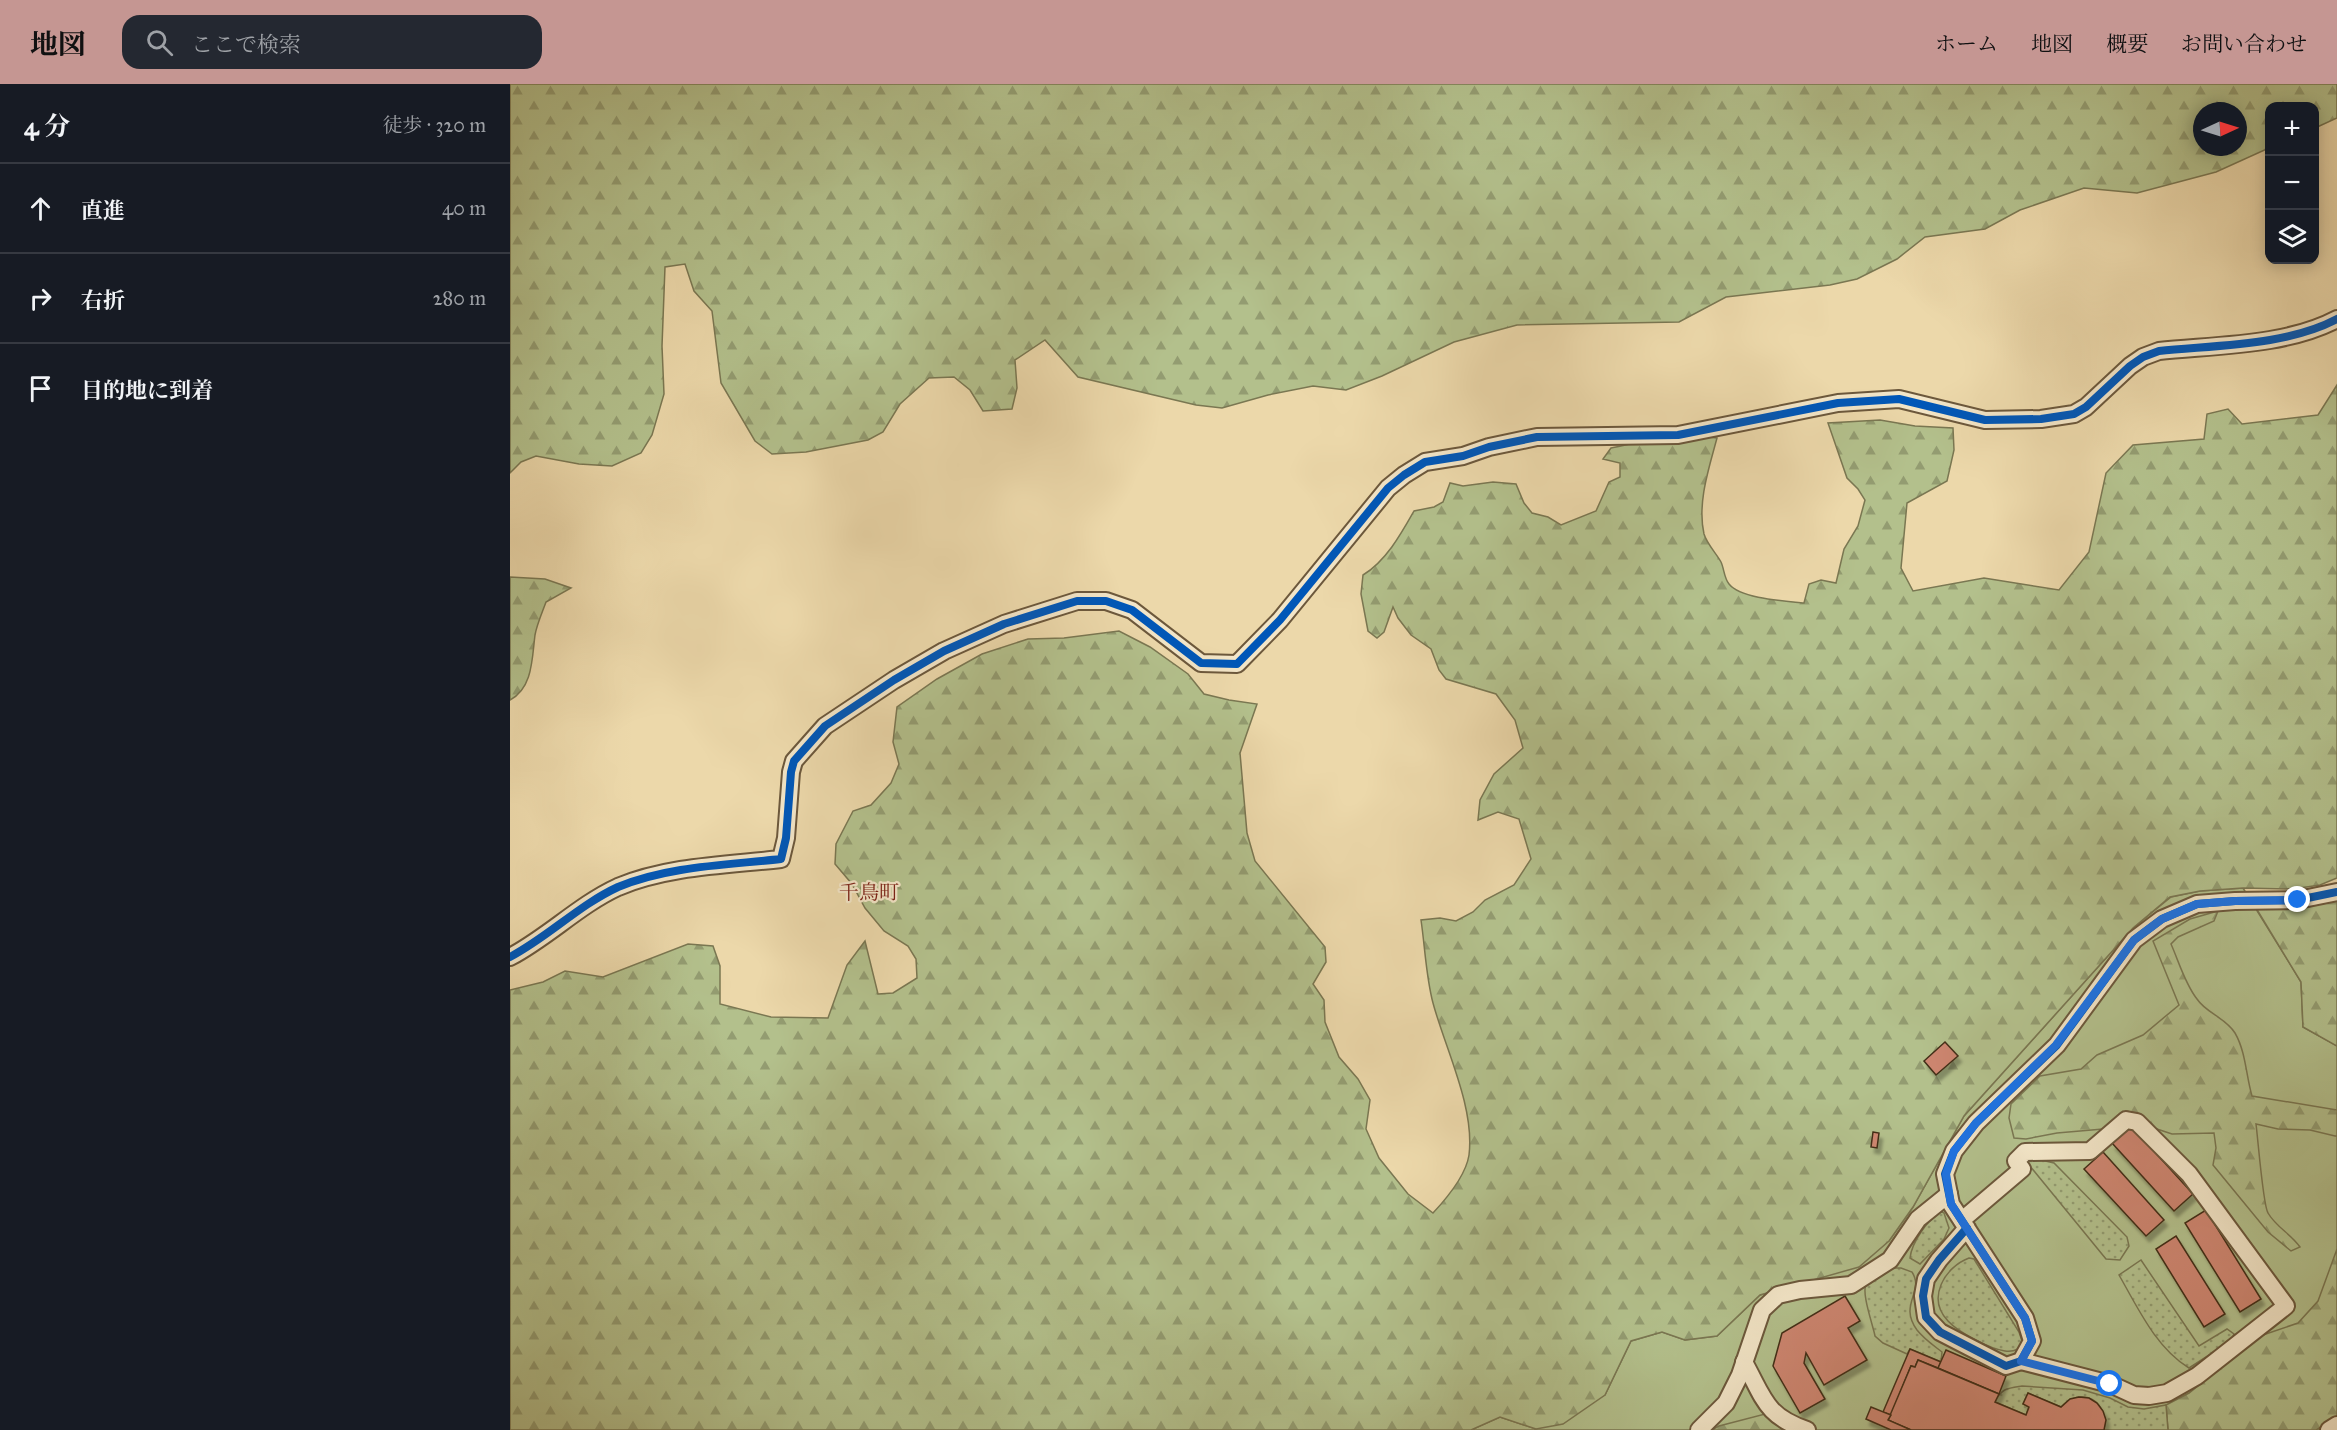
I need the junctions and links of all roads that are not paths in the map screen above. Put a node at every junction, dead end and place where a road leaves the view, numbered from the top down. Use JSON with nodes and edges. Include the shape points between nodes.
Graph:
{"nodes":[{"id":1,"x":2337,"y":319,"type":"edge"},
{"id":2,"x":2337,"y":892,"type":"edge"},
{"id":3,"x":510,"y":957,"type":"edge"},
{"id":4,"x":1949,"y":1194,"type":"junction"},
{"id":5,"x":1964,"y":1224,"type":"junction"},
{"id":6,"x":2021,"y":1361,"type":"junction"},
{"id":7,"x":1744,"y":1362,"type":"junction"},
{"id":8,"x":2337,"y":1425,"type":"edge"},
{"id":9,"x":1699,"y":1430,"type":"edge"},
{"id":10,"x":1807,"y":1430,"type":"edge"},
{"id":11,"x":2329,"y":1430,"type":"edge"}],
"edges":[{"from":1,"to":3,"type":"street","via":[[2318,329],[2278,338],[2159,351],[2130,366],[2074,414],[1985,420],[1899,399],[1858,402],[1678,435],[1537,437],[1425,462],[1388,489],[1280,620],[1237,664],[1201,663],[1132,610],[1106,601],[1077,601],[1004,624],[914,668],[825,726],[794,761],[781,859],[677,871],[618,888],[582,907]]},
{"from":2,"to":4,"type":"street","via":[[2298,900],[2197,904],[2162,919],[2134,940],[2056,1045],[1976,1123],[1954,1151],[1946,1174]]},
{"from":4,"to":5,"type":"street"},
{"from":4,"to":7,"type":"street","via":[[1918,1219],[1890,1260],[1851,1285],[1778,1295],[1762,1310]]},
{"from":5,"to":6,"type":"street","via":[[2025,1318],[2032,1341]]},
{"from":5,"to":6,"type":"street","via":[[1926,1279],[1926,1317],[1940,1332],[2006,1366]]},
{"from":5,"to":6,"type":"street","via":[[2022,1169],[2016,1161],[2025,1152],[2090,1152],[2126,1120],[2137,1122],[2189,1174],[2286,1306],[2197,1376],[2167,1393],[2134,1395],[2110,1384]]},
{"from":7,"to":9,"type":"street","via":[[1726,1403]]},
{"from":7,"to":10,"type":"street","via":[[1767,1407],[1787,1423]]},
{"from":8,"to":11,"type":"street"}]}
